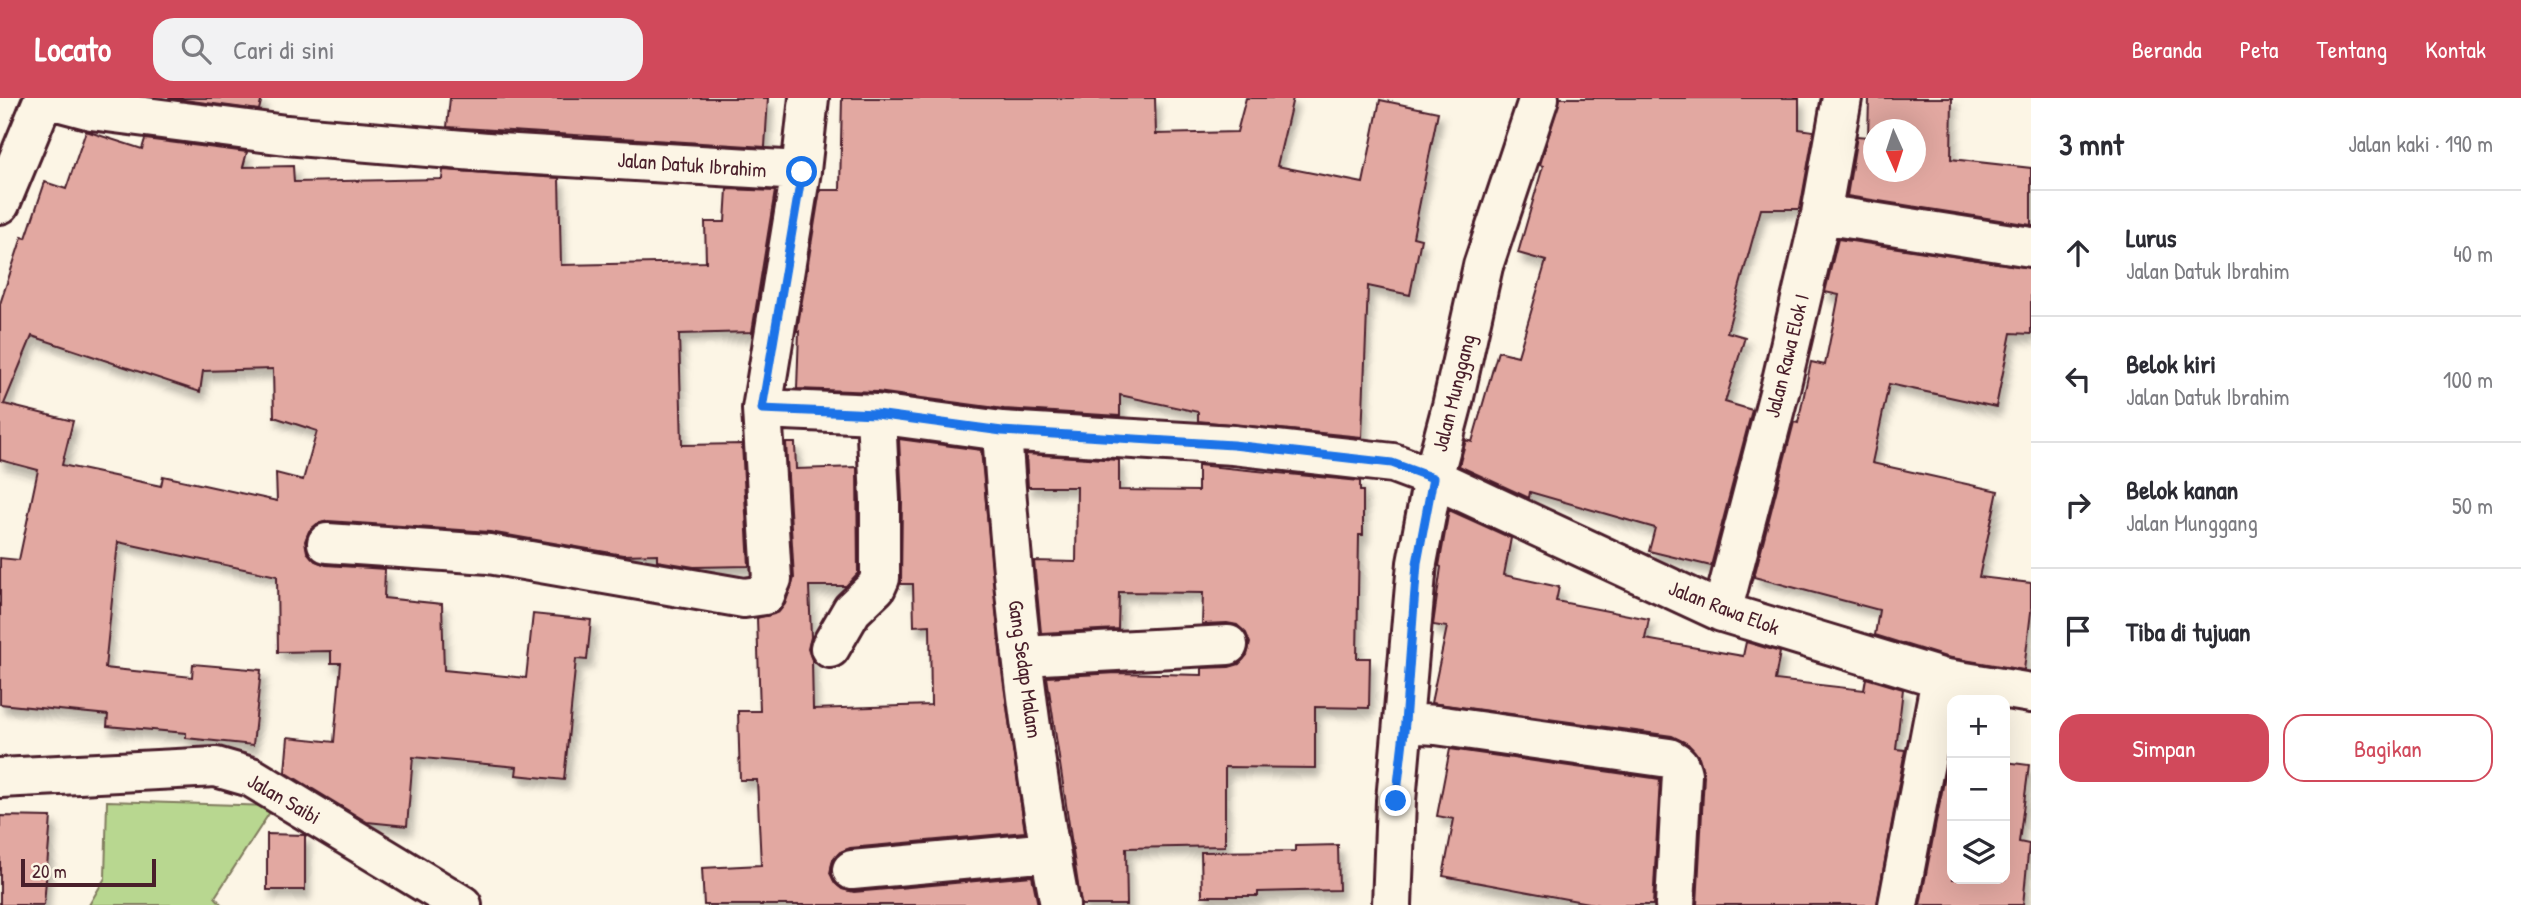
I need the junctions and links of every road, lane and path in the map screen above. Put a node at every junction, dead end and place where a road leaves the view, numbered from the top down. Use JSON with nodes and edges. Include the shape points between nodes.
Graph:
{"nodes":[{"id":1,"x":45,"y":98,"type":"edge"},
{"id":2,"x":808,"y":98,"type":"edge"},
{"id":3,"x":1539,"y":98,"type":"edge"},
{"id":4,"x":1842,"y":98,"type":"edge"},
{"id":5,"x":802,"y":172,"type":"junction"},
{"id":6,"x":1,"y":200,"type":"edge"},
{"id":7,"x":1821,"y":214,"type":"junction"},
{"id":8,"x":2031,"y":247,"type":"edge"},
{"id":9,"x":762,"y":409,"type":"junction"},
{"id":10,"x":876,"y":414,"type":"junction"},
{"id":11,"x":1002,"y":431,"type":"junction"},
{"id":12,"x":1433,"y":478,"type":"junction"},
{"id":13,"x":327,"y":543,"type":"dead end"},
{"id":14,"x":1722,"y":612,"type":"junction"},
{"id":15,"x":1228,"y":645,"type":"dead end"},
{"id":16,"x":830,"y":648,"type":"dead end"},
{"id":17,"x":1023,"y":656,"type":"junction"},
{"id":18,"x":1941,"y":678,"type":"junction"},
{"id":19,"x":2031,"y":693,"type":"edge"},
{"id":20,"x":1405,"y":723,"type":"junction"},
{"id":21,"x":0,"y":779,"type":"edge"},
{"id":22,"x":1050,"y":852,"type":"junction"},
{"id":23,"x":852,"y":870,"type":"dead end"},
{"id":24,"x":463,"y":905,"type":"edge"},
{"id":25,"x":1060,"y":905,"type":"edge"},
{"id":26,"x":1392,"y":905,"type":"edge"},
{"id":27,"x":1675,"y":905,"type":"edge"},
{"id":28,"x":1898,"y":905,"type":"edge"}],
"edges":[{"from":1,"to":5,"type":"street","name":"Jalan Datuk Ibrahim","via":[[91,110],[286,135]]},
{"from":1,"to":6,"type":"street"},
{"from":2,"to":5,"type":"street"},
{"from":3,"to":12,"type":"street","name":"Jalan Munggang","via":[[1483,266]]},
{"from":4,"to":7,"type":"street","name":"Jalan Rawa Elok I"},
{"from":5,"to":9,"type":"street"},
{"from":7,"to":8,"type":"street"},
{"from":7,"to":14,"type":"street","name":"Jalan Rawa Elok I"},
{"from":9,"to":10,"type":"street"},
{"from":9,"to":13,"type":"street","via":[[772,579],[765,595],[759,597],[489,554]]},
{"from":10,"to":11,"type":"street"},
{"from":10,"to":16,"type":"street","via":[[880,578],[852,610]]},
{"from":11,"to":12,"type":"street","via":[[1233,445],[1392,463]]},
{"from":11,"to":17,"type":"street","name":"Gang Sedap Malam"},
{"from":12,"to":14,"type":"street","name":"Jalan Rawa Elok"},
{"from":12,"to":20,"type":"street","name":"Jalan Munggang","via":[[1417,563]]},
{"from":14,"to":18,"type":"street","name":"Jalan Rawa Elok"},
{"from":15,"to":17,"type":"street"},
{"from":17,"to":22,"type":"street","name":"Gang Sedap Malam"},
{"from":18,"to":19,"type":"street","name":"Jalan Rawa Elok"},
{"from":18,"to":28,"type":"street"},
{"from":20,"to":26,"type":"street","name":"Jalan Munggang"},
{"from":20,"to":27,"type":"street","via":[[1676,761],[1682,774]]},
{"from":21,"to":24,"type":"street","name":"Jalan Saibi","via":[[216,767],[251,776]]},
{"from":22,"to":23,"type":"street"},
{"from":22,"to":25,"type":"street","name":"Gang Sedap Malam"}]}
